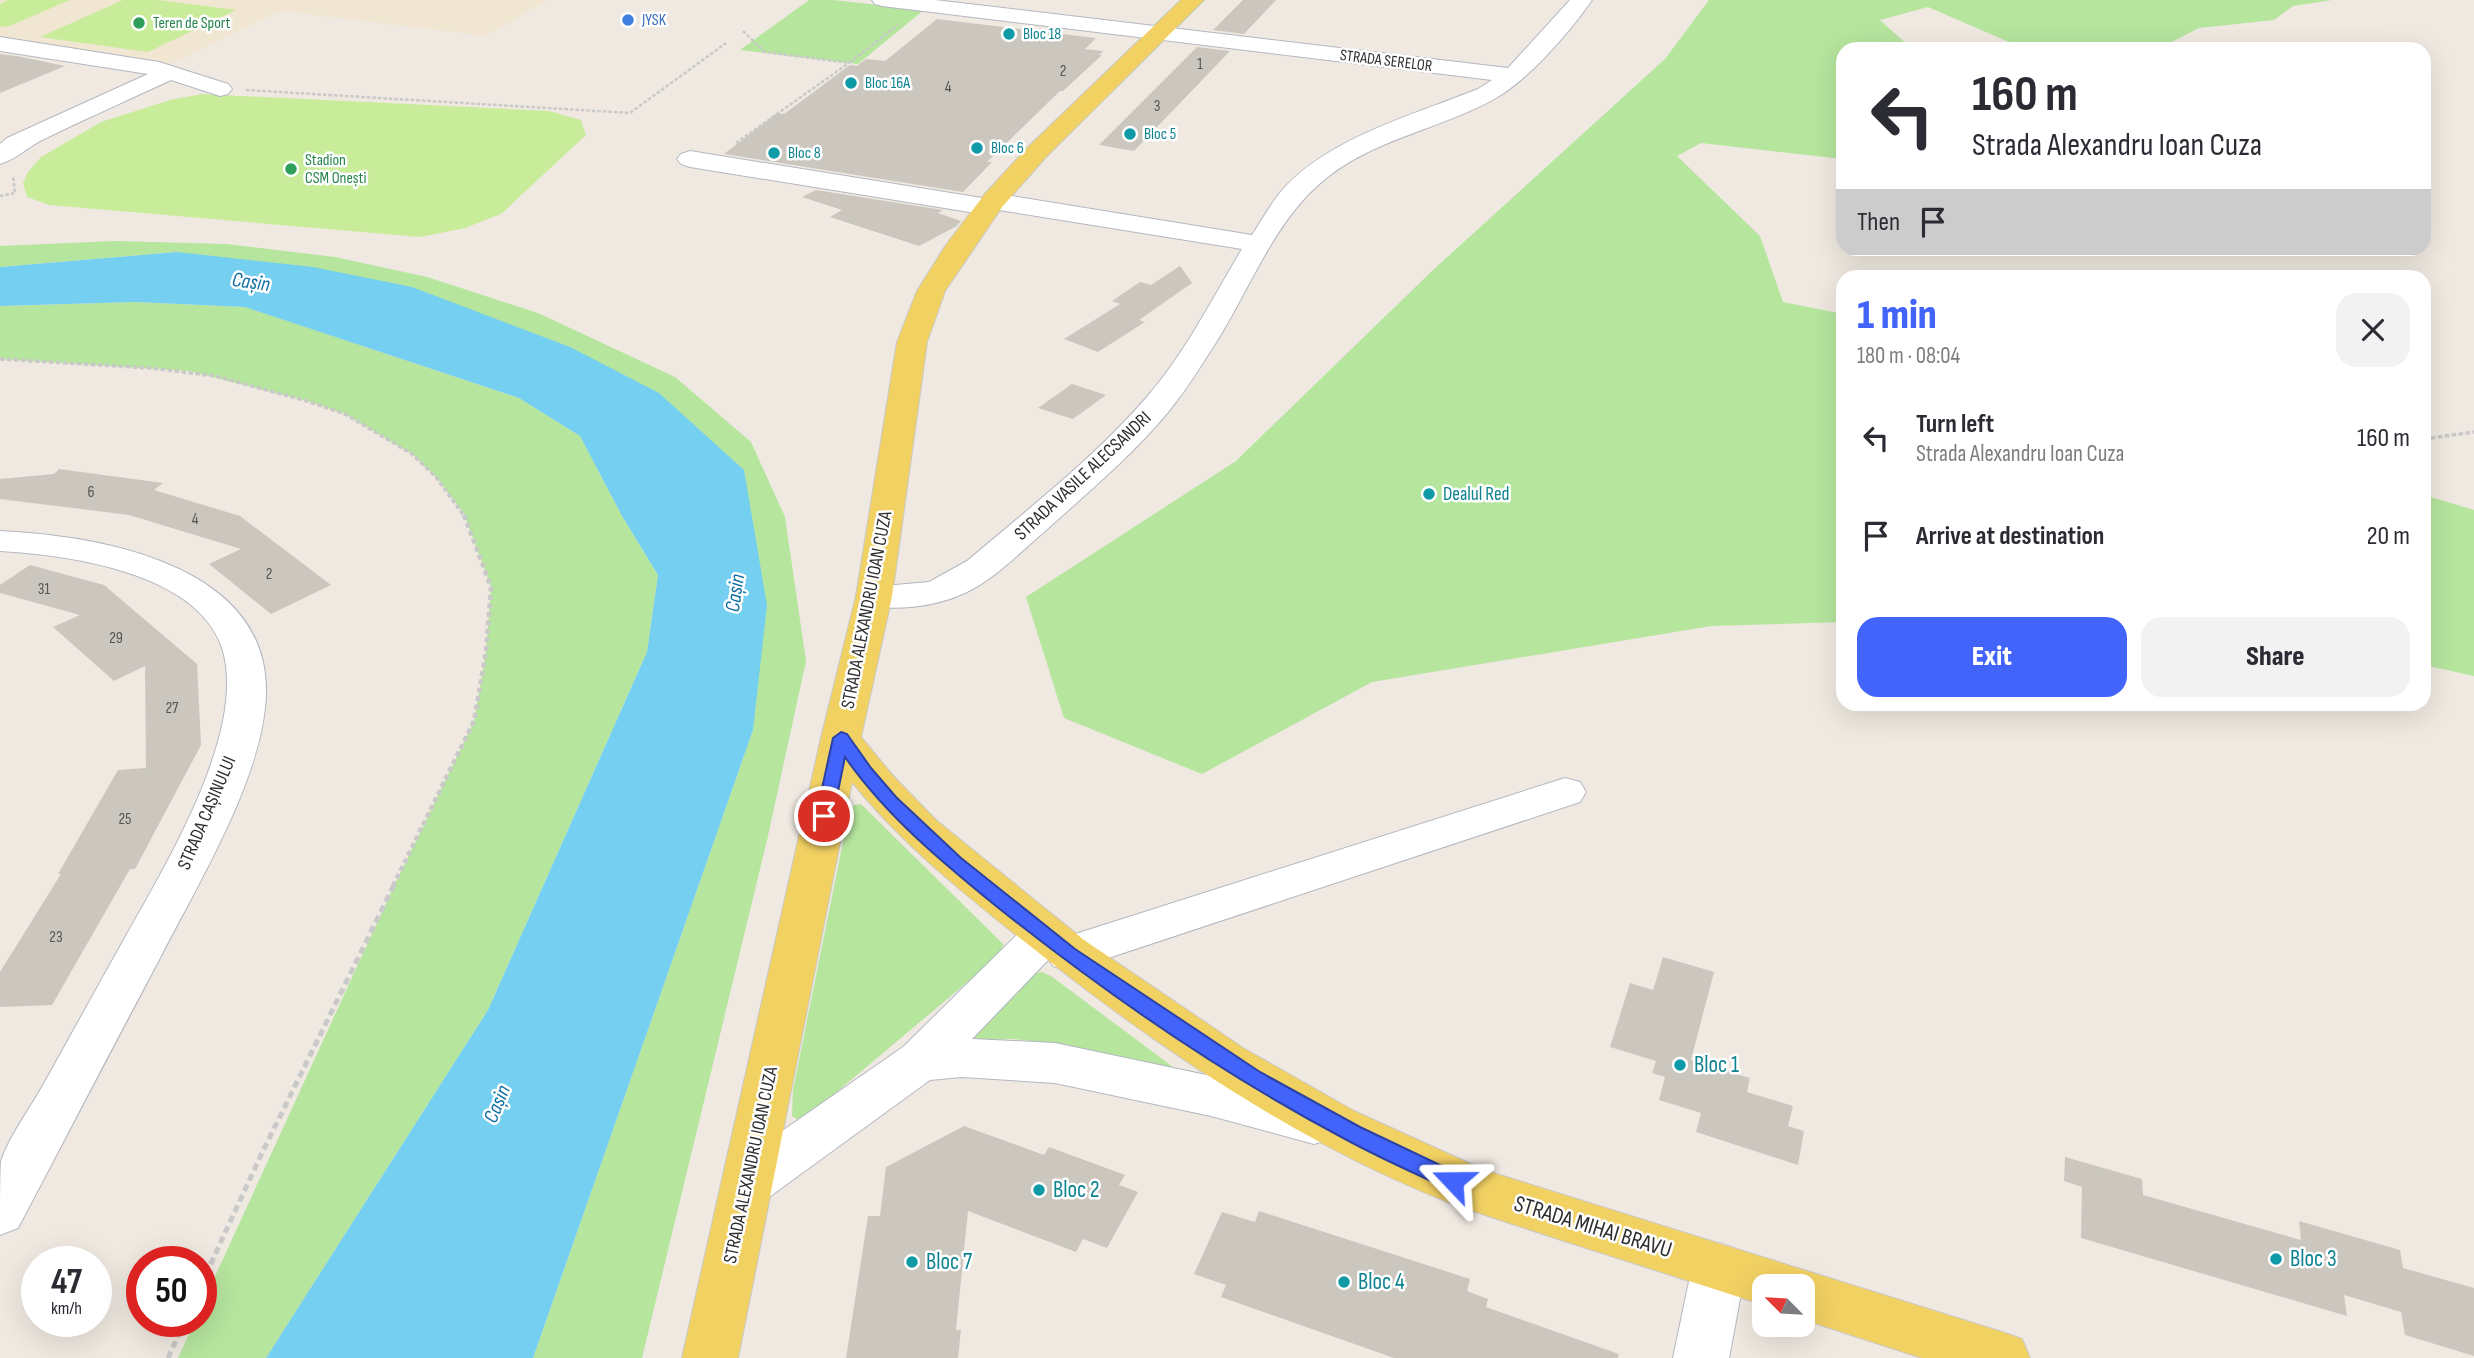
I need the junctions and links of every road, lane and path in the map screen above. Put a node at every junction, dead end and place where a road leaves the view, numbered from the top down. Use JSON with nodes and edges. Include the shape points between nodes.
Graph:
{"nodes":[{"id":1,"x":882,"y":0,"type":"edge"},
{"id":2,"x":1193,"y":0,"type":"edge"},
{"id":3,"x":1572,"y":2,"type":"edge"},
{"id":4,"x":898,"y":25,"type":"dead end"},
{"id":5,"x":743,"y":32,"type":"dead end"},
{"id":6,"x":1158,"y":33,"type":"junction"},
{"id":7,"x":726,"y":43,"type":"dead end"},
{"id":8,"x":0,"y":44,"type":"edge"},
{"id":9,"x":849,"y":63,"type":"junction"},
{"id":10,"x":171,"y":72,"type":"junction"},
{"id":11,"x":1514,"y":76,"type":"junction"},
{"id":12,"x":219,"y":89,"type":"joint"},
{"id":13,"x":0,"y":156,"type":"edge"},
{"id":14,"x":700,"y":160,"type":"joint"},
{"id":15,"x":991,"y":204,"type":"junction"},
{"id":16,"x":1259,"y":244,"type":"junction"},
{"id":17,"x":0,"y":359,"type":"edge"},
{"id":18,"x":2474,"y":432,"type":"edge"},
{"id":19,"x":2431,"y":438,"type":"edge"},
{"id":20,"x":0,"y":541,"type":"edge"},
{"id":21,"x":874,"y":596,"type":"junction"},
{"id":22,"x":841,"y":738,"type":"junction"},
{"id":23,"x":1564,"y":792,"type":"dead end"},
{"id":24,"x":1057,"y":944,"type":"junction"},
{"id":25,"x":920,"y":1061,"type":"junction"},
{"id":26,"x":1353,"y":1134,"type":"junction"},
{"id":27,"x":747,"y":1184,"type":"junction"},
{"id":28,"x":7,"y":1187,"type":"edge"},
{"id":29,"x":217,"y":1250,"type":"edge"},
{"id":30,"x":1719,"y":1267,"type":"junction"},
{"id":31,"x":1752,"y":1277,"type":"edge"},
{"id":32,"x":1815,"y":1298,"type":"edge"},
{"id":33,"x":177,"y":1337,"type":"edge"},
{"id":34,"x":167,"y":1358,"type":"edge"},
{"id":35,"x":710,"y":1358,"type":"edge"},
{"id":36,"x":1701,"y":1358,"type":"edge"},
{"id":37,"x":2002,"y":1358,"type":"edge"}],
"edges":[{"from":1,"to":6,"type":"street","name":"STRADA SERELOR"},
{"from":2,"to":6,"type":"main road","name":"STRADA ALEXANDRU IOAN CUZA"},
{"from":3,"to":11,"type":"street"},
{"from":4,"to":9,"type":"path"},
{"from":5,"to":9,"type":"path","via":[[765,52]]},
{"from":6,"to":11,"type":"street","name":"STRADA SERELOR"},
{"from":6,"to":15,"type":"main road","name":"STRADA ALEXANDRU IOAN CUZA"},
{"from":7,"to":12,"type":"path","via":[[630,113]]},
{"from":8,"to":10,"type":"street"},
{"from":9,"to":14,"type":"path","via":[[797,102]]},
{"from":10,"to":12,"type":"street"},
{"from":10,"to":13,"type":"street","via":[[16,143]]},
{"from":11,"to":16,"type":"street","name":"STRADA VASILE ALECSANDRI","via":[[1486,94],[1332,162],[1289,199]]},
{"from":14,"to":15,"type":"street"},
{"from":15,"to":16,"type":"street"},
{"from":15,"to":21,"type":"main road","name":"STRADA ALEXANDRU IOAN CUZA","via":[[931,291],[912,342]]},
{"from":16,"to":21,"type":"street","name":"STRADA VASILE ALECSANDRI","via":[[1159,403],[1114,453],[959,584],[929,594]]},
{"from":17,"to":29,"type":"path","via":[[189,371],[345,414],[412,454],[436,477],[464,514],[491,587],[474,721]]},
{"from":18,"to":19,"type":"path"},
{"from":20,"to":28,"type":"street","name":"STRADA CAȘINULUI","via":[[96,552],[157,572],[191,591],[232,629],[244,660],[247,697],[222,783],[177,883]]},
{"from":21,"to":22,"type":"main road","name":"STRADA ALEXANDRU IOAN CUZA"},
{"from":22,"to":24,"type":"main road","name":"STRADA MIHAI BRAVU","via":[[890,801],[955,863]]},
{"from":22,"to":27,"type":"main road","name":"STRADA ALEXANDRU IOAN CUZA"},
{"from":23,"to":24,"type":"street"},
{"from":24,"to":25,"type":"street"},
{"from":24,"to":26,"type":"main road","name":"STRADA MIHAI BRAVU","via":[[1242,1070]]},
{"from":25,"to":26,"type":"street","via":[[962,1058],[1055,1063],[1211,1096]]},
{"from":25,"to":27,"type":"street"},
{"from":26,"to":30,"type":"main road","name":"STRADA MIHAI BRAVU","via":[[1491,1195]]},
{"from":27,"to":35,"type":"main road","name":"STRADA ALEXANDRU IOAN CUZA"},
{"from":30,"to":31,"type":"main road","name":"STRADA MIHAI BRAVU"},
{"from":30,"to":36,"type":"street"},
{"from":32,"to":37,"type":"main road"},
{"from":33,"to":34,"type":"path"}]}
